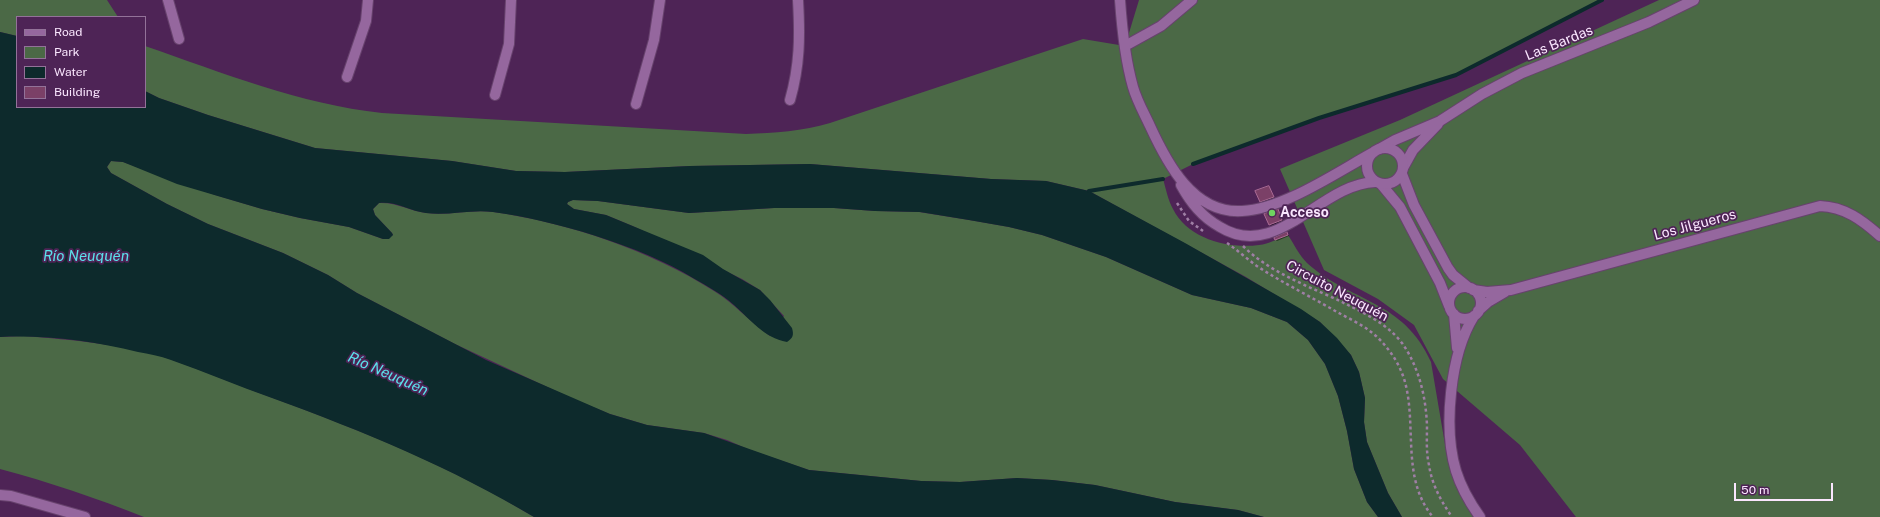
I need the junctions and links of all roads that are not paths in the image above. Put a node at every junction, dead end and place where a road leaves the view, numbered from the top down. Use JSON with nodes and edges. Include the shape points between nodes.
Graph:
{"nodes":[{"id":1,"x":168,"y":0,"type":"edge"},
{"id":2,"x":368,"y":0,"type":"edge"},
{"id":3,"x":511,"y":0,"type":"edge"},
{"id":4,"x":660,"y":0,"type":"edge"},
{"id":5,"x":798,"y":0,"type":"edge"},
{"id":6,"x":1120,"y":0,"type":"edge"},
{"id":7,"x":1192,"y":0,"type":"edge"},
{"id":8,"x":1694,"y":0,"type":"edge"},
{"id":9,"x":179,"y":39,"type":"dead end"},
{"id":10,"x":1125,"y":46,"type":"junction"},
{"id":11,"x":347,"y":78,"type":"dead end"},
{"id":12,"x":495,"y":95,"type":"dead end"},
{"id":13,"x":790,"y":100,"type":"dead end"},
{"id":14,"x":636,"y":104,"type":"dead end"},
{"id":15,"x":1440,"y":121,"type":"junction"},
{"id":16,"x":1376,"y":150,"type":"junction"},
{"id":17,"x":1403,"y":171,"type":"junction"},
{"id":18,"x":1175,"y":173,"type":"junction"},
{"id":19,"x":1378,"y":183,"type":"junction"},
{"id":20,"x":1880,"y":236,"type":"edge"},
{"id":21,"x":1471,"y":289,"type":"junction"},
{"id":22,"x":1511,"y":290,"type":"junction"},
{"id":23,"x":1452,"y":310,"type":"junction"},
{"id":24,"x":1476,"y":314,"type":"junction"},
{"id":25,"x":1456,"y":364,"type":"junction"},
{"id":26,"x":0,"y":495,"type":"edge"},
{"id":27,"x":85,"y":517,"type":"edge"},
{"id":28,"x":1480,"y":517,"type":"edge"}],
"edges":[{"from":1,"to":9,"type":"street"},
{"from":2,"to":11,"type":"street","via":[[366,21]]},
{"from":3,"to":12,"type":"street","via":[[509,44]]},
{"from":4,"to":14,"type":"street","via":[[654,40]]},
{"from":5,"to":13,"type":"street","via":[[800,53]]},
{"from":6,"to":10,"type":"street"},
{"from":7,"to":10,"type":"street","via":[[1161,26]]},
{"from":8,"to":15,"type":"street","name":"Las Bardas","via":[[1649,22],[1522,74],[1482,94]]},
{"from":10,"to":18,"type":"street","via":[[1131,80],[1139,103]]},
{"from":15,"to":16,"type":"street","name":"Las Bardas"},
{"from":15,"to":17,"type":"street","name":"Las Bardas","via":[[1413,150]]},
{"from":16,"to":17,"type":"street","via":[[1396,151],[1400,156]]},
{"from":16,"to":18,"type":"street","name":"Las Bardas","via":[[1299,193],[1268,206],[1249,210],[1232,211],[1210,204],[1189,189]]},
{"from":16,"to":19,"type":"street","via":[[1370,156],[1367,167],[1371,178]]},
{"from":17,"to":19,"type":"street","name":"Las Bardas","via":[[1394,183]]},
{"from":17,"to":21,"type":"street","via":[[1414,205],[1448,268]]},
{"from":18,"to":19,"type":"street","name":"Las Bardas","via":[[1187,197],[1213,224],[1230,233],[1250,237],[1269,233],[1300,218],[1358,184]]},
{"from":19,"to":23,"type":"street","via":[[1400,207]]},
{"from":20,"to":22,"type":"street","name":"Los Jilgueros","via":[[1846,211],[1820,206]]},
{"from":21,"to":22,"type":"street","name":"Los Jilgueros","via":[[1487,292]]},
{"from":21,"to":23,"type":"street","via":[[1459,289],[1454,292],[1449,301]]},
{"from":21,"to":24,"type":"street","via":[[1477,293],[1480,302]]},
{"from":22,"to":24,"type":"street","name":"Los Jilgueros","via":[[1494,298]]},
{"from":23,"to":24,"type":"street","via":[[1462,319]]},
{"from":23,"to":25,"type":"street","via":[[1456,332]]},
{"from":24,"to":25,"type":"street","via":[[1465,333]]},
{"from":25,"to":28,"type":"street","via":[[1451,415],[1452,455],[1463,488]]},
{"from":26,"to":27,"type":"street"}]}
